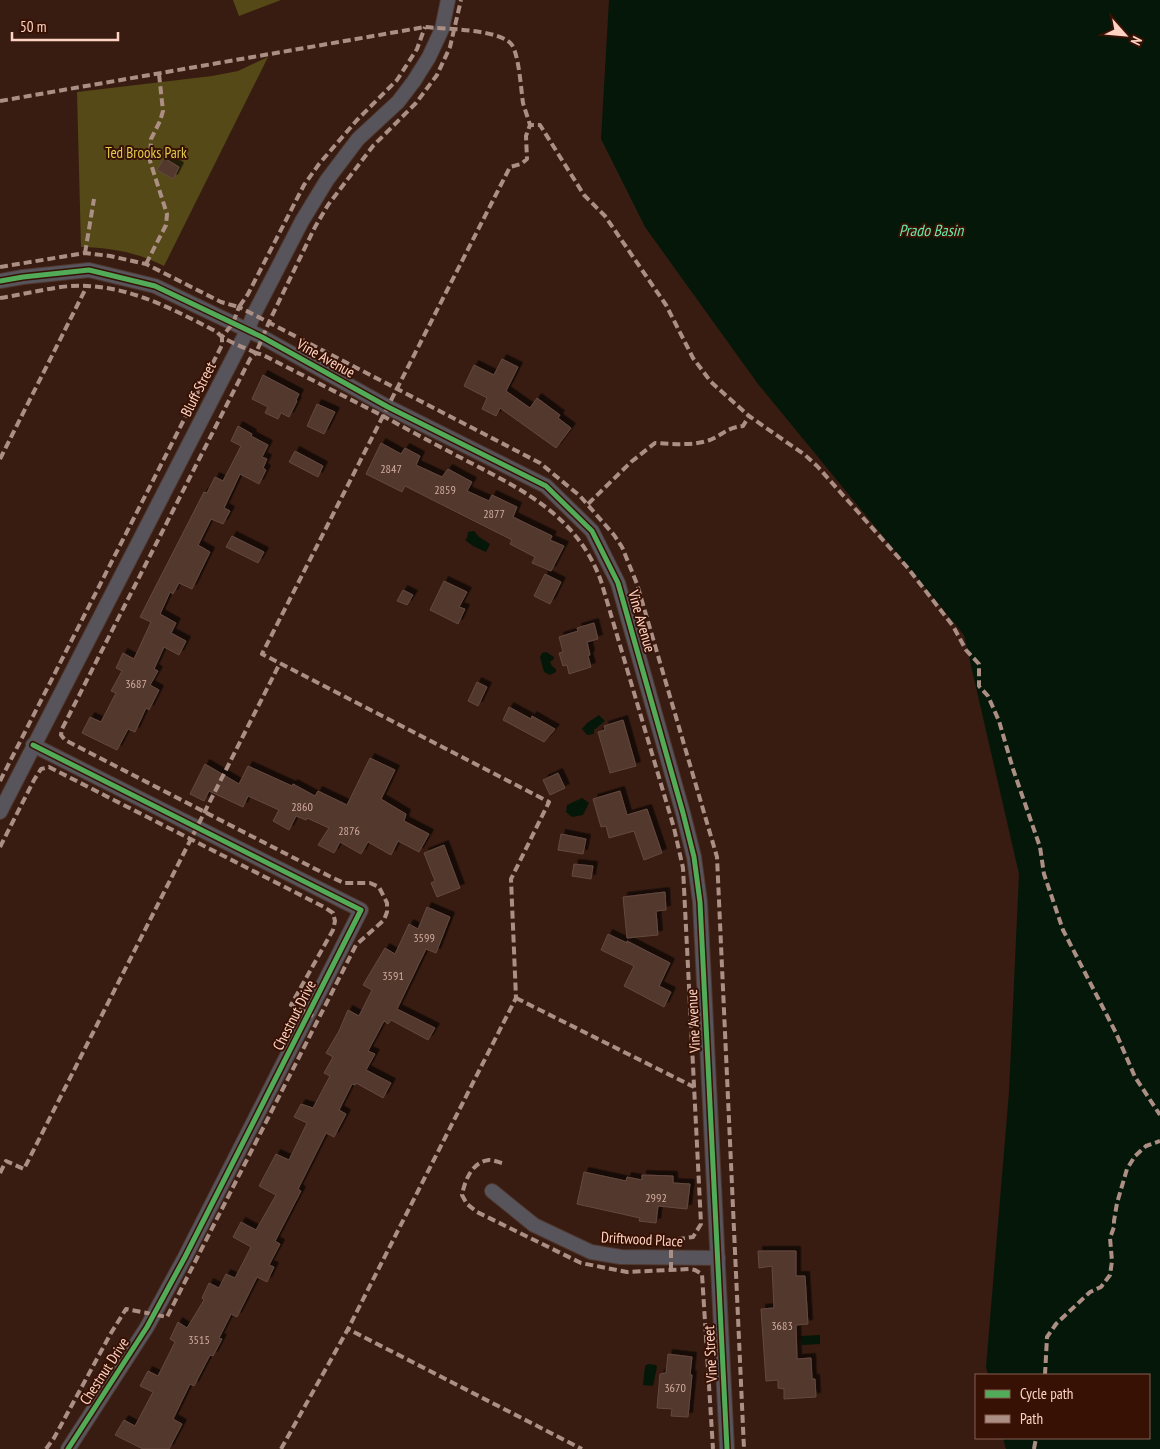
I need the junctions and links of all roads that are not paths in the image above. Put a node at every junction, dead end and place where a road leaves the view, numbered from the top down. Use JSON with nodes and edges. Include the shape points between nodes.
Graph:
{"nodes":[{"id":1,"x":448,"y":0,"type":"edge"},
{"id":2,"x":0,"y":281,"type":"edge"},
{"id":3,"x":247,"y":331,"type":"junction"},
{"id":4,"x":33,"y":745,"type":"junction"},
{"id":5,"x":0,"y":812,"type":"edge"},
{"id":6,"x":492,"y":1191,"type":"dead end"},
{"id":7,"x":718,"y":1258,"type":"junction"},
{"id":8,"x":68,"y":1449,"type":"edge"},
{"id":9,"x":726,"y":1449,"type":"edge"}],
"edges":[{"from":1,"to":3,"type":"street","name":"Bluff Street","via":[[442,29],[429,57],[398,102],[358,139],[327,180],[302,221]]},
{"from":2,"to":3,"type":"street","name":"Vine Avenue","via":[[89,270],[155,286]]},
{"from":3,"to":4,"type":"street","name":"Bluff Street"},
{"from":3,"to":7,"type":"street","name":"Vine Avenue","via":[[388,407],[546,486],[592,531],[618,583],[694,857],[700,902]]},
{"from":4,"to":5,"type":"street","name":"Bluff Street"},
{"from":4,"to":8,"type":"street","name":"Chestnut Drive","via":[[361,910],[177,1274],[147,1327]]},
{"from":6,"to":7,"type":"street","name":"Driftwood Place","via":[[534,1225],[591,1252],[621,1257]]},
{"from":7,"to":9,"type":"street","name":"Vine Street"}]}
